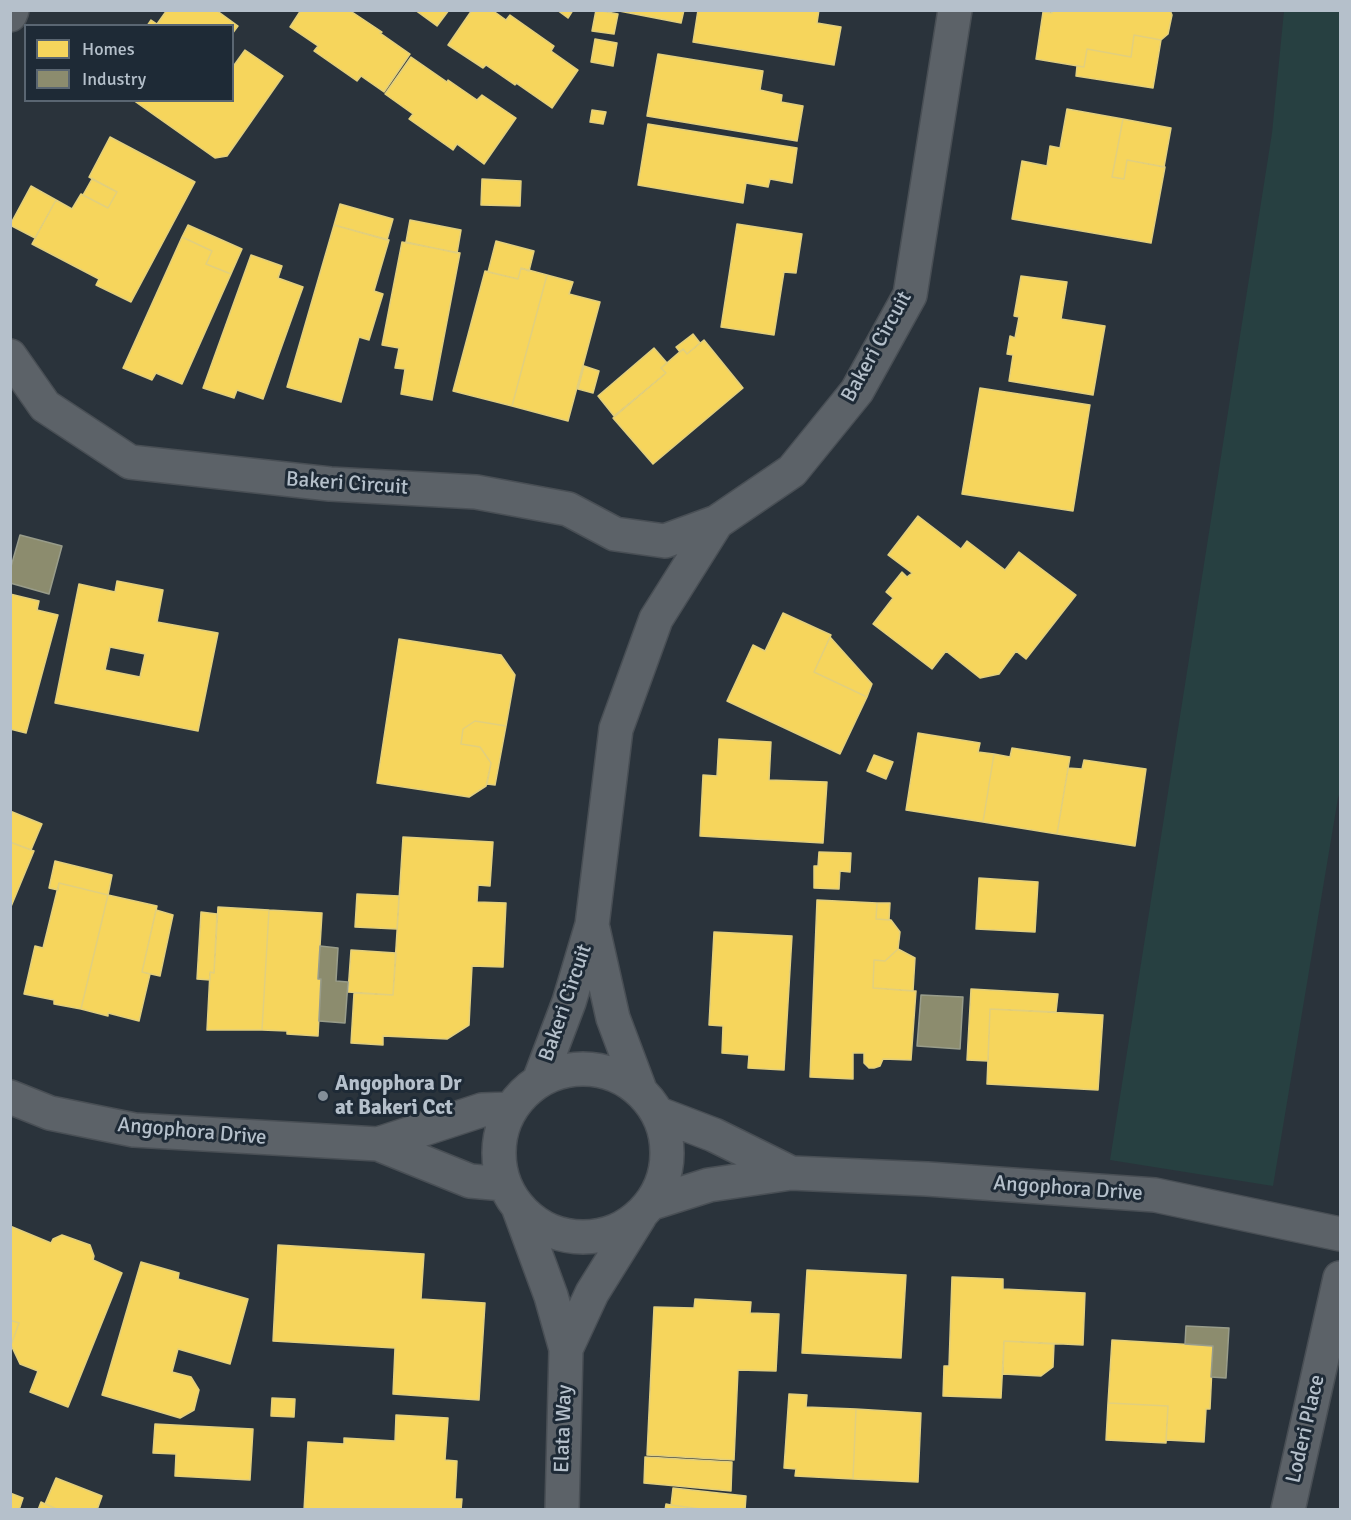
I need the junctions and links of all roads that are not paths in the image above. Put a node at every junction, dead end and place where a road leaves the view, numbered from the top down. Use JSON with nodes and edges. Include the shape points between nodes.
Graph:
{"nodes":[{"id":1,"x":12,"y":10,"type":"edge"},
{"id":2,"x":955,"y":10,"type":"edge"},
{"id":3,"x":10,"y":15,"type":"edge"},
{"id":4,"x":10,"y":356,"type":"edge"},
{"id":5,"x":717,"y":522,"type":"junction"},
{"id":6,"x":592,"y":925,"type":"junction"},
{"id":7,"x":539,"y":1081,"type":"junction"},
{"id":8,"x":10,"y":1098,"type":"edge"},
{"id":9,"x":650,"y":1102,"type":"junction"},
{"id":10,"x":510,"y":1109,"type":"junction"},
{"id":11,"x":378,"y":1144,"type":"junction"},
{"id":12,"x":791,"y":1173,"type":"junction"},
{"id":13,"x":512,"y":1196,"type":"junction"},
{"id":14,"x":646,"y":1208,"type":"junction"},
{"id":15,"x":1341,"y":1234,"type":"edge"},
{"id":16,"x":1341,"y":1278,"type":"edge"},
{"id":17,"x":566,"y":1349,"type":"junction"},
{"id":18,"x":562,"y":1509,"type":"edge"},
{"id":19,"x":1288,"y":1509,"type":"edge"}],
"edges":[{"from":1,"to":3,"type":"street"},
{"from":2,"to":5,"type":"street","name":"Bakeri Circuit","via":[[910,296],[857,391],[792,471]]},
{"from":4,"to":5,"type":"street","name":"Bakeri Circuit","via":[[45,406],[130,462],[330,484],[476,492],[568,509],[615,534],[665,541]]},
{"from":5,"to":6,"type":"street","name":"Bakeri Circuit","via":[[656,619],[616,729]]},
{"from":6,"to":7,"type":"street","name":"Bakeri Circuit"},
{"from":6,"to":9,"type":"street","name":"Bakeri Circuit","via":[[613,1018]]},
{"from":7,"to":9,"type":"street","via":[[566,1070],[590,1068],[618,1076]]},
{"from":7,"to":10,"type":"street"},
{"from":8,"to":11,"type":"street","name":"Angophora Drive","via":[[50,1113],[134,1130]]},
{"from":9,"to":12,"type":"street","name":"Angophora Drive"},
{"from":9,"to":14,"type":"street","via":[[668,1147],[664,1176]]},
{"from":10,"to":11,"type":"street","name":"Angophora Drive","via":[[482,1110]]},
{"from":10,"to":13,"type":"street","via":[[500,1136],[498,1156]]},
{"from":11,"to":13,"type":"street","name":"Angophora Drive"},
{"from":12,"to":14,"type":"street","name":"Angophora Drive","via":[[709,1185]]},
{"from":12,"to":15,"type":"street","name":"Angophora Drive","via":[[1155,1196]]},
{"from":13,"to":14,"type":"street","via":[[554,1232],[584,1237],[616,1230]]},
{"from":13,"to":17,"type":"street","name":"Elata Way","via":[[551,1296]]},
{"from":14,"to":17,"type":"street","name":"Elata Way","via":[[592,1293]]},
{"from":16,"to":19,"type":"street","name":"Loderi Place"},
{"from":17,"to":18,"type":"street","name":"Elata Way"}]}
